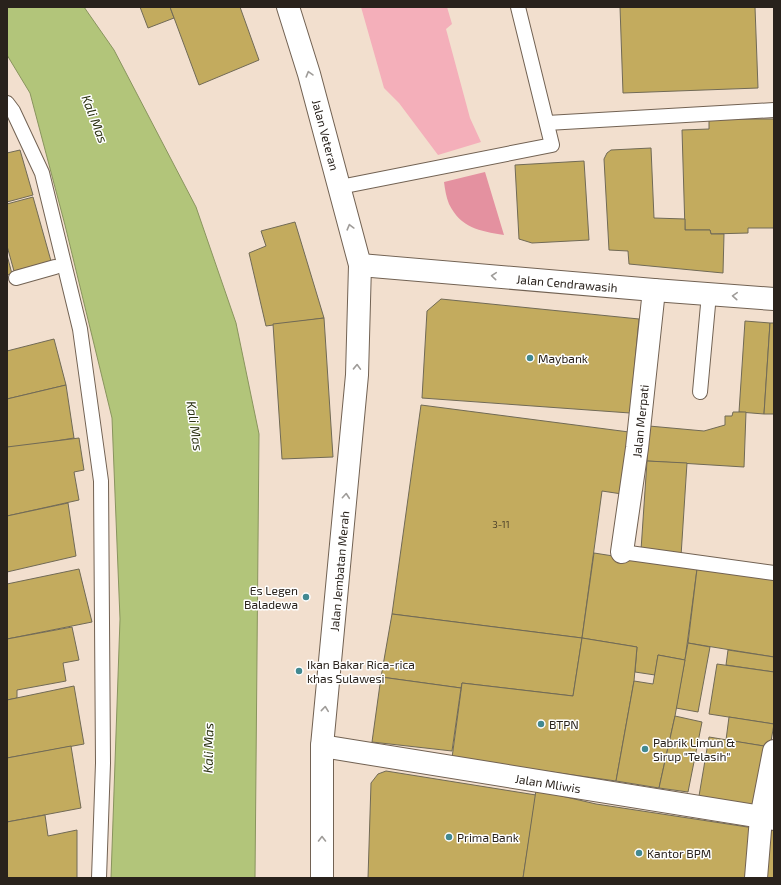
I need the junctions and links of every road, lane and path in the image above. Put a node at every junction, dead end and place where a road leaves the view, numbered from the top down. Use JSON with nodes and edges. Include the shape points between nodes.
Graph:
{"nodes":[{"id":1,"x":288,"y":7,"type":"edge"},
{"id":2,"x":518,"y":7,"type":"edge"},
{"id":3,"x":7,"y":102,"type":"edge"},
{"id":4,"x":774,"y":110,"type":"edge"},
{"id":5,"x":547,"y":123,"type":"junction"},
{"id":6,"x":340,"y":187,"type":"junction"},
{"id":7,"x":360,"y":265,"type":"junction"},
{"id":8,"x":55,"y":267,"type":"dead end"},
{"id":9,"x":16,"y":278,"type":"dead end"},
{"id":10,"x":654,"y":290,"type":"junction"},
{"id":11,"x":709,"y":294,"type":"junction"},
{"id":12,"x":774,"y":299,"type":"edge"},
{"id":13,"x":700,"y":392,"type":"dead end"},
{"id":14,"x":622,"y":552,"type":"joint"},
{"id":15,"x":774,"y":573,"type":"edge"},
{"id":16,"x":322,"y":746,"type":"junction"},
{"id":17,"x":774,"y":751,"type":"edge"},
{"id":18,"x":767,"y":818,"type":"edge"},
{"id":19,"x":99,"y":878,"type":"edge"},
{"id":20,"x":322,"y":878,"type":"edge"},
{"id":21,"x":756,"y":878,"type":"edge"}],
"edges":[{"from":6,"to":1,"type":"street","name":"Jalan Veteran","one_way":true},
{"from":2,"to":5,"type":"lane"},
{"from":3,"to":19,"type":"lane","via":[[14,111],[42,173],[46,188],[80,329],[101,481],[103,762]]},
{"from":4,"to":5,"type":"lane"},
{"from":5,"to":6,"type":"lane","via":[[552,145]]},
{"from":7,"to":6,"type":"street","name":"Jalan Veteran","one_way":true},
{"from":10,"to":7,"type":"street","name":"Jalan Cendrawasih","one_way":true},
{"from":16,"to":7,"type":"street","name":"Jalan Jembatan Merah","one_way":true,"via":[[357,374]]},
{"from":8,"to":9,"type":"lane"},
{"from":10,"to":11,"type":"street","name":"Jalan Cendrawasih"},
{"from":10,"to":14,"type":"street","name":"Jalan Merpati","via":[[637,448]]},
{"from":12,"to":11,"type":"street","name":"Jalan Cendrawasih","one_way":true},
{"from":11,"to":13,"type":"lane"},
{"from":14,"to":15,"type":"lane"},
{"from":16,"to":18,"type":"street","name":"Jalan Mliwis"},
{"from":20,"to":16,"type":"street","name":"Jalan Jembatan Merah","one_way":true},
{"from":17,"to":18,"type":"street"},
{"from":18,"to":21,"type":"street"}]}
